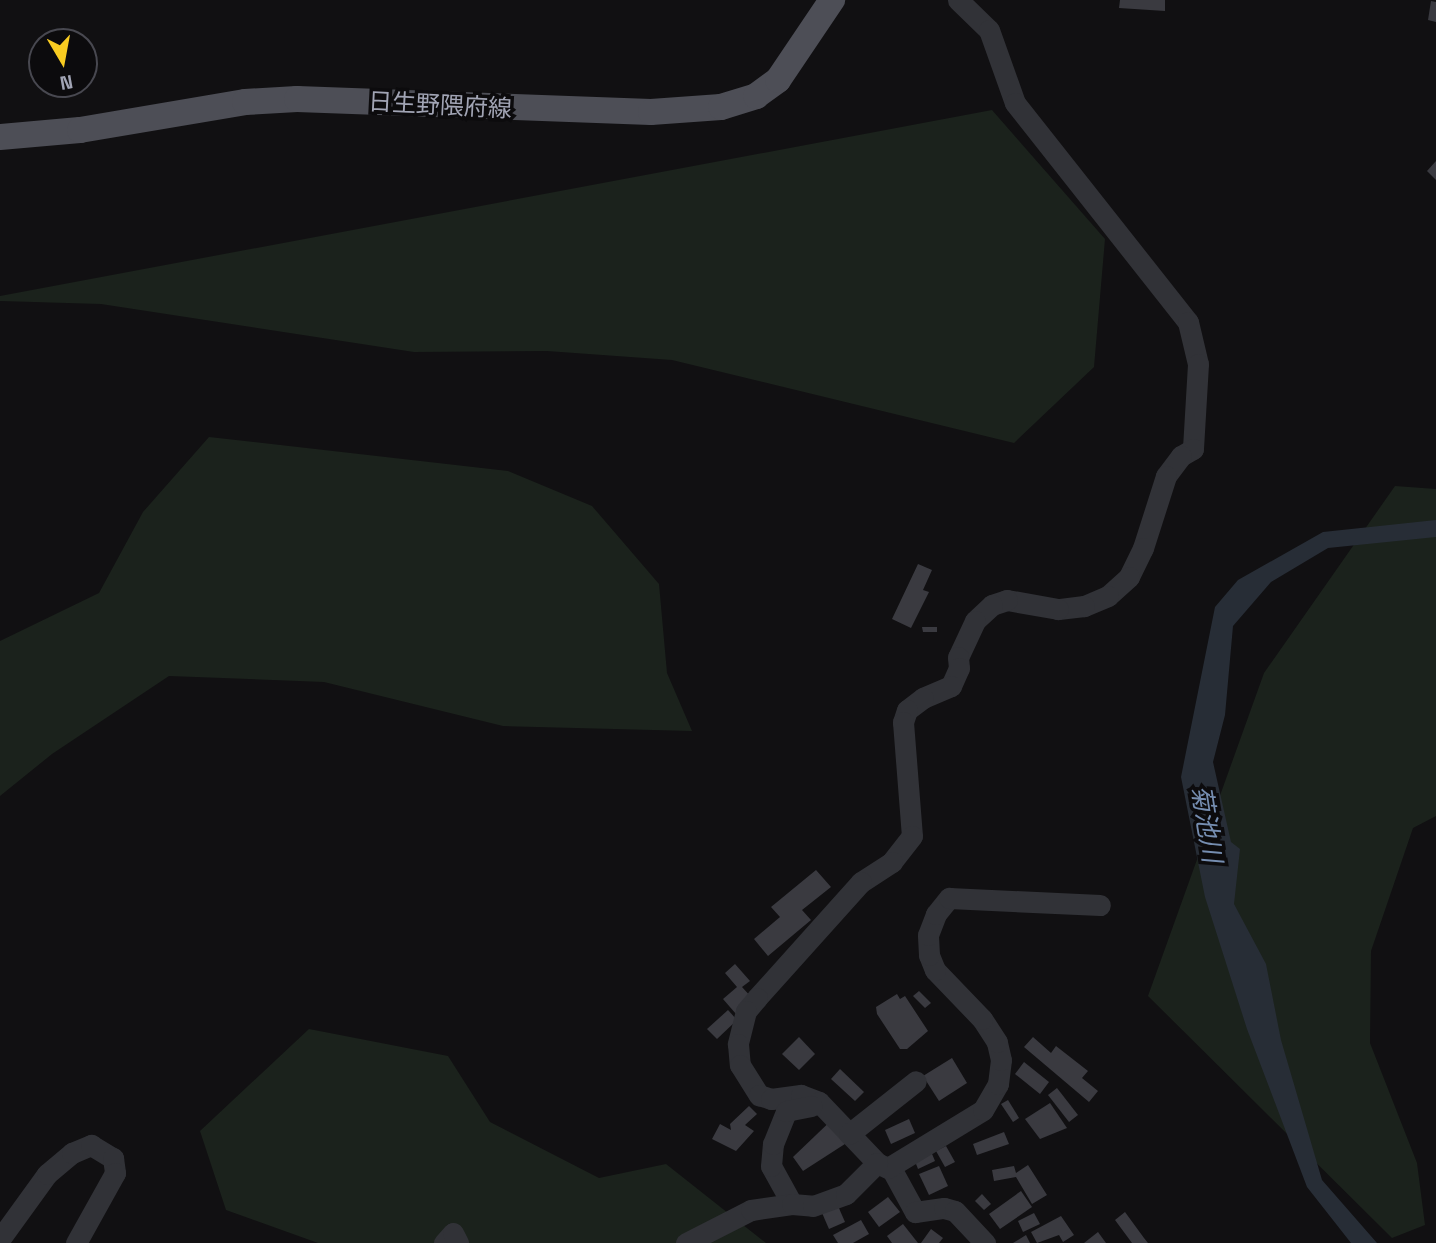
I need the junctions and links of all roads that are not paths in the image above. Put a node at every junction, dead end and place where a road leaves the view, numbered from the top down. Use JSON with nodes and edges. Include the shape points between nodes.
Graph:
{"nodes":[{"id":1,"x":832,"y":0,"type":"edge"},
{"id":2,"x":958,"y":0,"type":"edge"},
{"id":3,"x":0,"y":137,"type":"edge"},
{"id":4,"x":1100,"y":905,"type":"dead end"},
{"id":5,"x":916,"y":1081,"type":"dead end"},
{"id":6,"x":821,"y":1105,"type":"junction"},
{"id":7,"x":849,"y":1134,"type":"junction"},
{"id":8,"x":883,"y":1166,"type":"junction"},
{"id":9,"x":792,"y":1204,"type":"junction"},
{"id":10,"x":0,"y":1239,"type":"edge"},
{"id":11,"x":76,"y":1243,"type":"edge"},
{"id":12,"x":444,"y":1243,"type":"edge"},
{"id":13,"x":458,"y":1243,"type":"edge"},
{"id":14,"x":685,"y":1243,"type":"edge"},
{"id":15,"x":985,"y":1243,"type":"edge"}],
"edges":[{"from":1,"to":3,"type":"main road","name":"日生野隈府線","via":[[778,80],[756,96],[721,107],[651,112],[338,100],[245,102],[80,130]]},
{"from":2,"to":6,"type":"street","via":[[989,30],[1015,103],[1188,322],[1198,364],[1194,449],[1181,456],[1166,476],[1129,577],[1108,596],[1084,606],[1058,609],[1023,599],[992,605],[975,621],[951,686],[908,710],[903,722],[912,836],[904,851],[861,882],[749,1008],[738,1044],[740,1065],[759,1095],[771,1099],[801,1095]]},
{"from":4,"to":8,"type":"street","via":[[949,898],[928,935],[929,955],[935,970],[982,1019],[997,1042],[1001,1060],[998,1084],[983,1110]]},
{"from":5,"to":7,"type":"street"},
{"from":6,"to":7,"type":"street"},
{"from":6,"to":9,"type":"street","via":[[786,1111],[777,1129],[771,1166]]},
{"from":7,"to":8,"type":"street"},
{"from":8,"to":9,"type":"street","via":[[846,1194],[813,1206]]},
{"from":8,"to":15,"type":"street","via":[[915,1212],[955,1211]]},
{"from":9,"to":14,"type":"street","via":[[751,1210]]},
{"from":10,"to":11,"type":"street","via":[[47,1174],[90,1145],[113,1158],[115,1173]]},
{"from":12,"to":13,"type":"street","via":[[453,1233]]}]}
